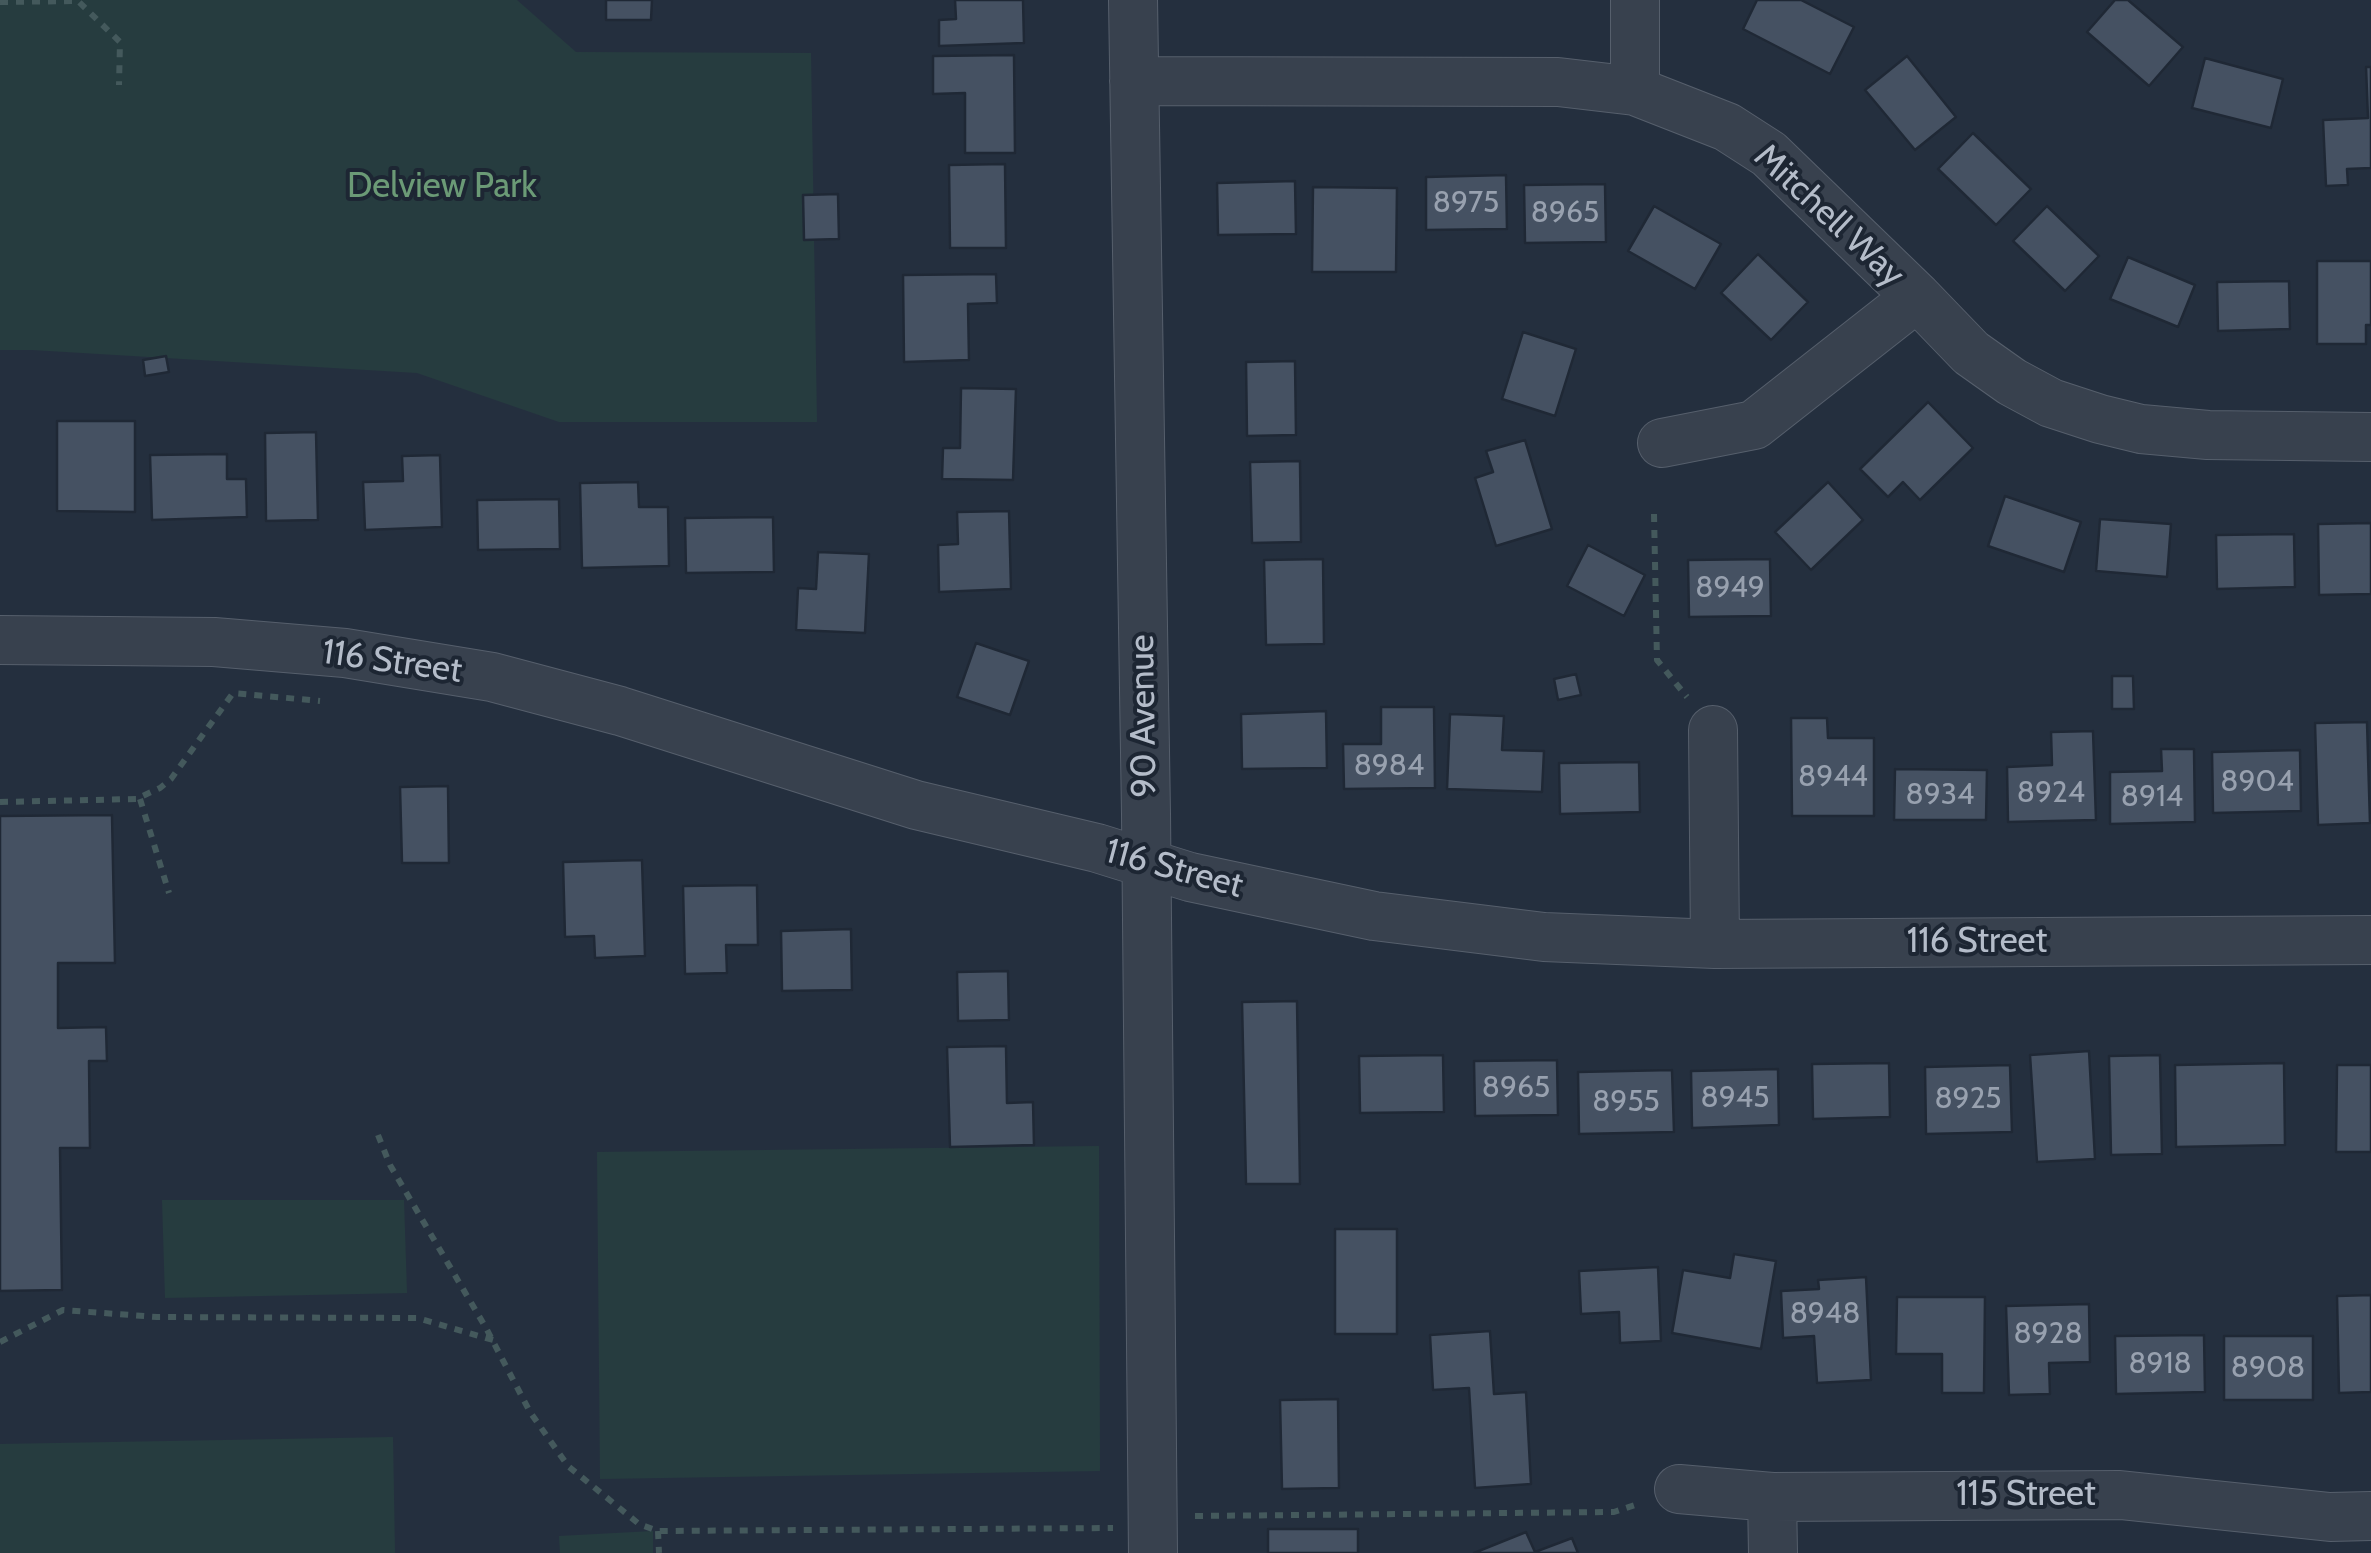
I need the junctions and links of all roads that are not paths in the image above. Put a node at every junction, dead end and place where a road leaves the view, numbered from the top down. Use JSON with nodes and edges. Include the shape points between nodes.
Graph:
{"nodes":[{"id":1,"x":1133,"y":0,"type":"edge"},
{"id":2,"x":1634,"y":0,"type":"edge"},
{"id":3,"x":1134,"y":81,"type":"junction"},
{"id":4,"x":1635,"y":91,"type":"junction"},
{"id":5,"x":1917,"y":296,"type":"junction"},
{"id":6,"x":2371,"y":437,"type":"edge"},
{"id":7,"x":1662,"y":443,"type":"dead end"},
{"id":8,"x":0,"y":640,"type":"edge"},
{"id":9,"x":1712,"y":730,"type":"road end"},
{"id":10,"x":1145,"y":864,"type":"junction"},
{"id":11,"x":2371,"y":940,"type":"edge"},
{"id":12,"x":1715,"y":944,"type":"junction"},
{"id":13,"x":1680,"y":1489,"type":"road end"},
{"id":14,"x":1772,"y":1497,"type":"junction"},
{"id":15,"x":2344,"y":1529,"type":"edge"},
{"id":16,"x":1134,"y":1541,"type":"edge"},
{"id":17,"x":1773,"y":1553,"type":"edge"}],
"edges":[{"from":1,"to":3,"type":"street","name":"90 Avenue"},
{"from":2,"to":4,"type":"street"},
{"from":3,"to":4,"type":"street","name":"Mitchell Way","via":[[1558,82]]},
{"from":3,"to":10,"type":"street","name":"90 Avenue"},
{"from":4,"to":5,"type":"street","name":"Mitchell Way","via":[[1727,127],[1770,154]]},
{"from":5,"to":6,"type":"street","name":"Mitchell Way","via":[[1971,354],[2012,382],[2100,419],[2208,435]]},
{"from":5,"to":7,"type":"street","via":[[1754,425]]},
{"from":8,"to":10,"type":"street","name":"116 Street","via":[[214,642],[345,653],[492,677],[916,805]]},
{"from":9,"to":12,"type":"street"},
{"from":10,"to":12,"type":"street","name":"116 Street","via":[[1374,916],[1544,937]]},
{"from":10,"to":16,"type":"street","name":"90 Avenue"},
{"from":11,"to":12,"type":"street","name":"116 Street"},
{"from":13,"to":14,"type":"street","name":"115 Street"},
{"from":14,"to":15,"type":"street","name":"115 Street","via":[[2120,1494]]},
{"from":14,"to":17,"type":"street"}]}
